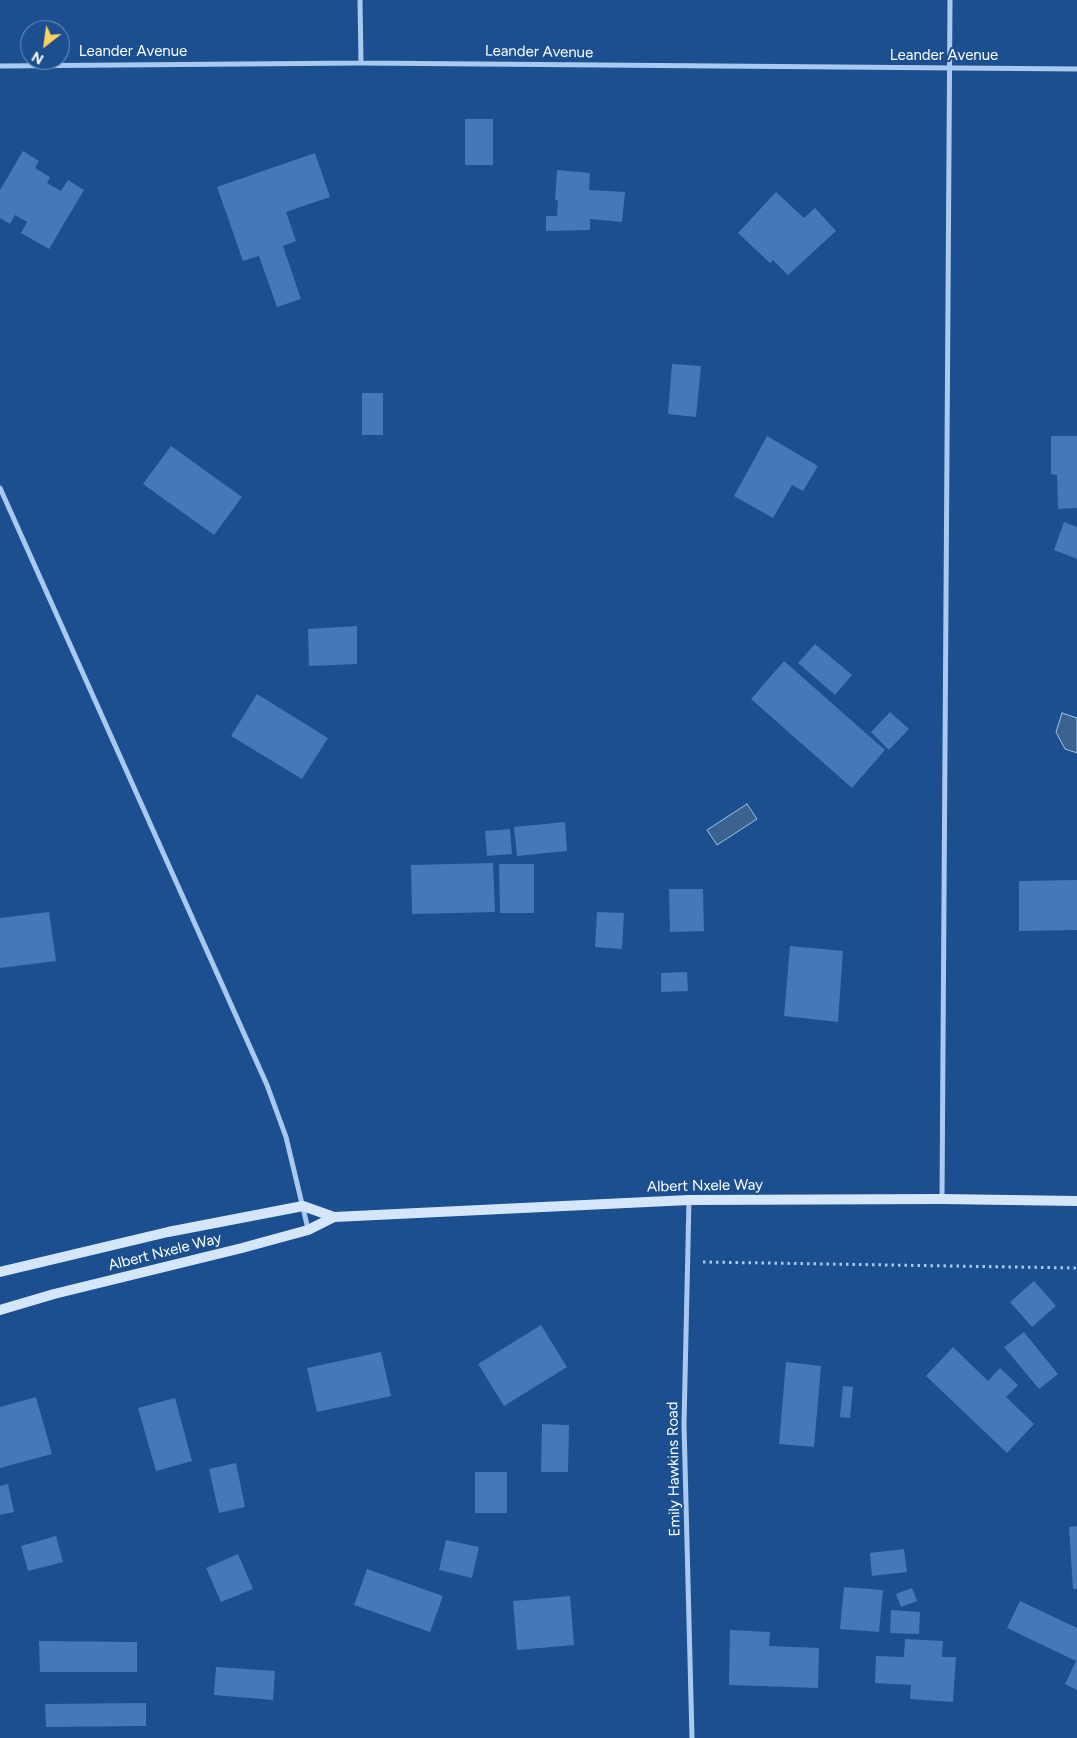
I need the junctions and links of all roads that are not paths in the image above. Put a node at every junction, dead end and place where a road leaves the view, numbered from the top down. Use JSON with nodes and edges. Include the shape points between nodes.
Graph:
{"nodes":[{"id":1,"x":360,"y":0,"type":"edge"},
{"id":2,"x":950,"y":0,"type":"edge"},
{"id":3,"x":361,"y":63,"type":"junction"},
{"id":4,"x":0,"y":66,"type":"edge"},
{"id":5,"x":949,"y":69,"type":"junction"},
{"id":6,"x":1077,"y":69,"type":"edge"},
{"id":7,"x":0,"y":488,"type":"edge"},
{"id":8,"x":942,"y":1199,"type":"junction"},
{"id":9,"x":689,"y":1200,"type":"junction"},
{"id":10,"x":1077,"y":1201,"type":"edge"},
{"id":11,"x":303,"y":1206,"type":"junction"},
{"id":12,"x":334,"y":1217,"type":"junction"},
{"id":13,"x":308,"y":1230,"type":"junction"},
{"id":14,"x":0,"y":1272,"type":"edge"},
{"id":15,"x":0,"y":1310,"type":"edge"},
{"id":16,"x":692,"y":1738,"type":"edge"}],
"edges":[{"from":1,"to":3,"type":"street"},
{"from":2,"to":5,"type":"street"},
{"from":3,"to":4,"type":"street","name":"Leander Avenue"},
{"from":3,"to":5,"type":"street","name":"Leander Avenue"},
{"from":5,"to":6,"type":"street","name":"Leander Avenue"},
{"from":5,"to":8,"type":"street"},
{"from":7,"to":11,"type":"street","via":[[267,1085],[286,1136]]},
{"from":8,"to":9,"type":"main road","name":"Albert Nxele Way"},
{"from":8,"to":10,"type":"main road","name":"Albert Nxele Way"},
{"from":9,"to":12,"type":"main road","name":"Albert Nxele Way"},
{"from":9,"to":16,"type":"street","name":"Emily Hawkins Road","via":[[684,1424]]},
{"from":11,"to":12,"type":"main road","name":"Albert Nxele Way"},
{"from":11,"to":13,"type":"street"},
{"from":11,"to":14,"type":"main road","name":"Albert Nxele Way","via":[[168,1232]]},
{"from":12,"to":13,"type":"main road","name":"Albert Nxele Way"},
{"from":13,"to":15,"type":"main road","name":"Albert Nxele Way"}]}
